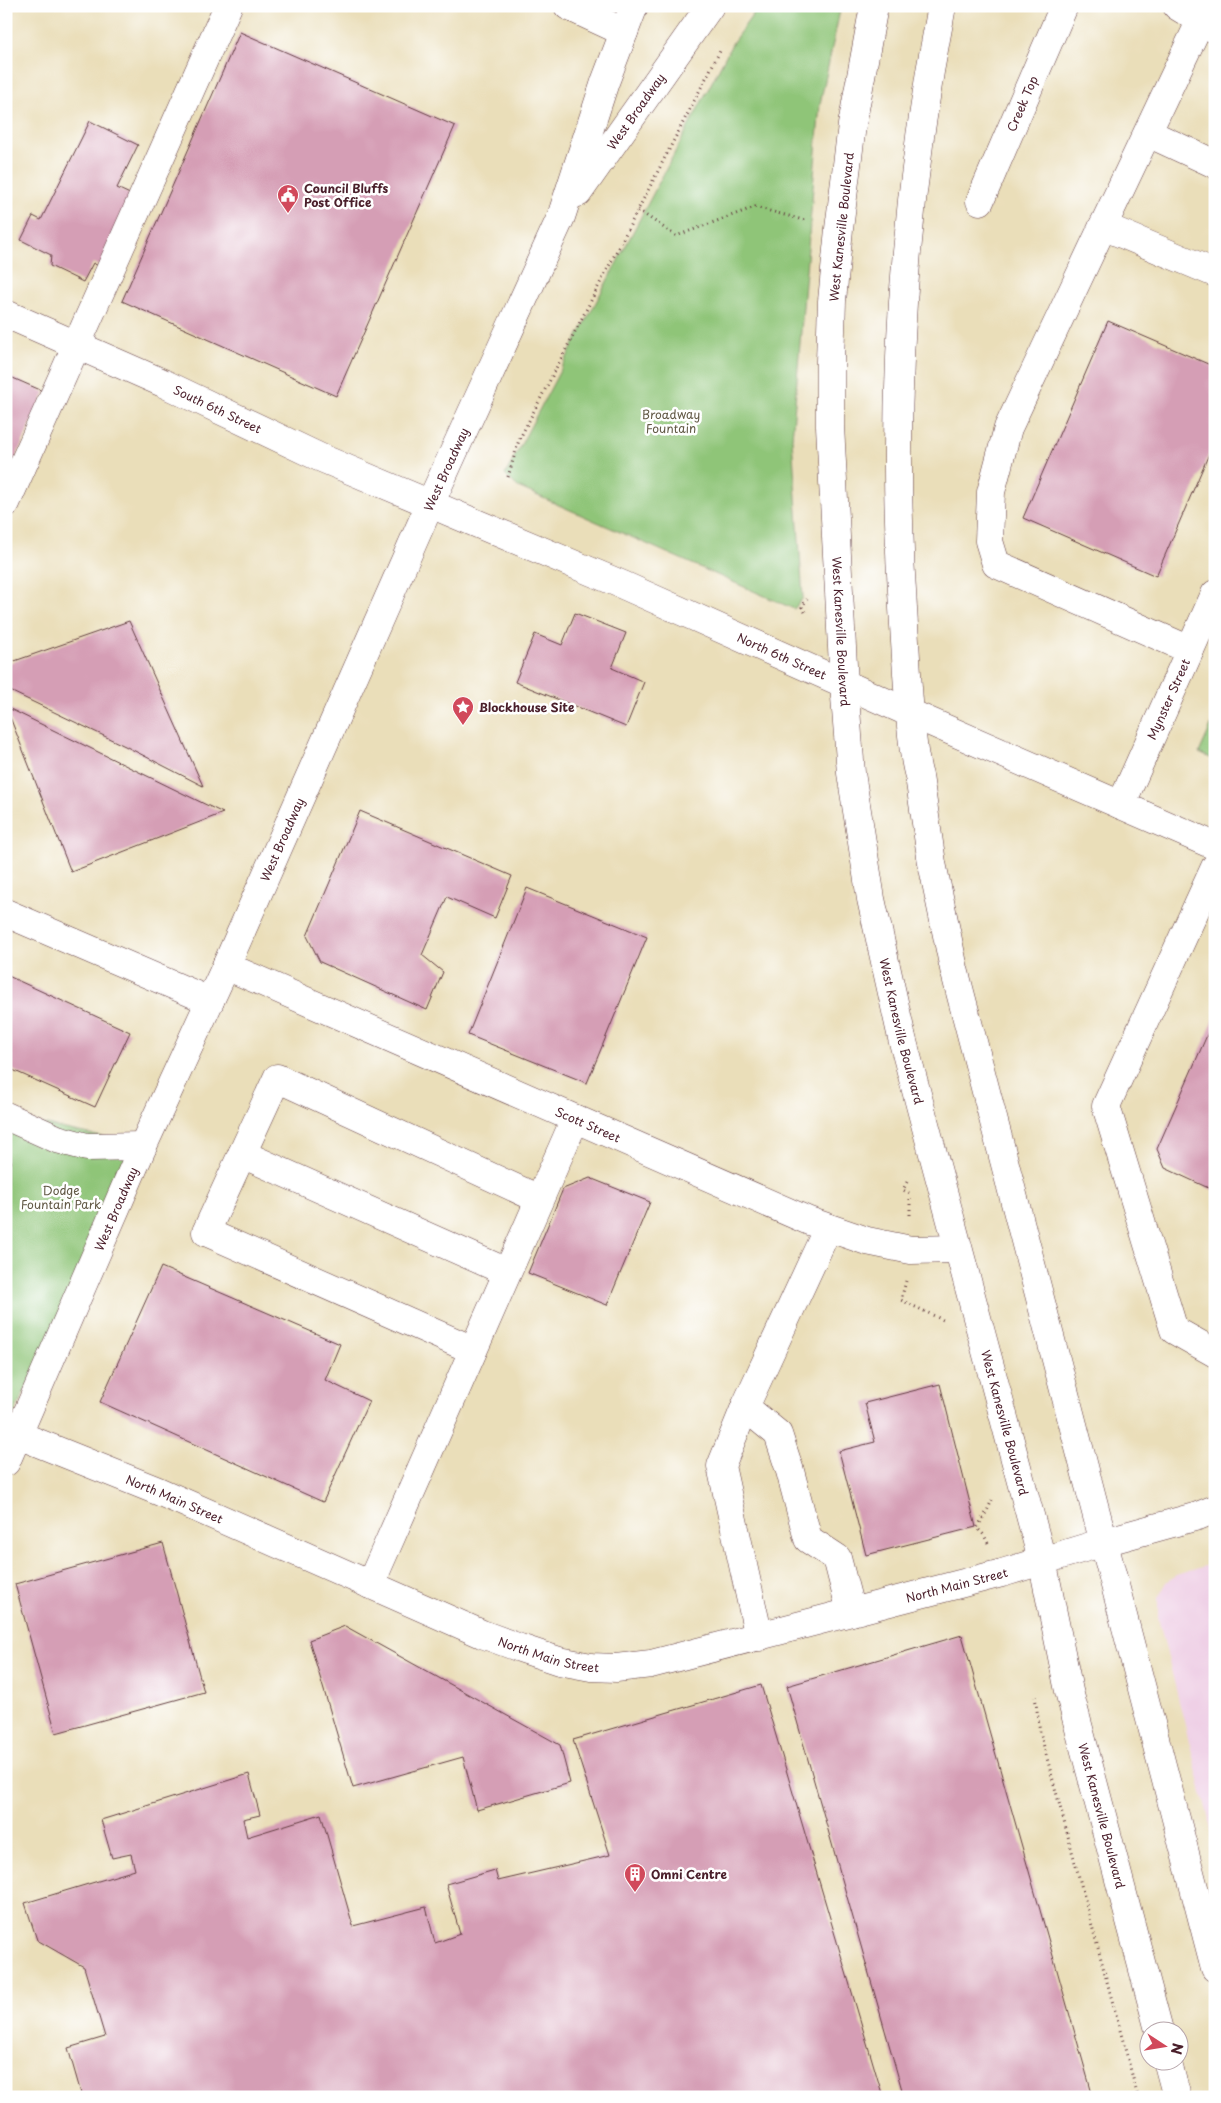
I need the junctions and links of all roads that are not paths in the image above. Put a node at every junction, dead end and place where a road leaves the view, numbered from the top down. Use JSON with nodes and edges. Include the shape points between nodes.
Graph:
{"nodes":[{"id":1,"x":228,"y":6,"type":"edge"},
{"id":2,"x":568,"y":6,"type":"edge"},
{"id":3,"x":634,"y":6,"type":"edge"},
{"id":4,"x":710,"y":6,"type":"edge"},
{"id":5,"x":874,"y":6,"type":"edge"},
{"id":6,"x":942,"y":6,"type":"edge"},
{"id":7,"x":1064,"y":6,"type":"edge"},
{"id":8,"x":1177,"y":6,"type":"edge"},
{"id":9,"x":1208,"y":26,"type":"edge"},
{"id":10,"x":624,"y":32,"type":"junction"},
{"id":11,"x":1148,"y":133,"type":"junction"},
{"id":12,"x":1215,"y":164,"type":"edge"},
{"id":13,"x":980,"y":201,"type":"dead end"},
{"id":14,"x":561,"y":217,"type":"junction"},
{"id":15,"x":1103,"y":226,"type":"junction"},
{"id":16,"x":1215,"y":273,"type":"edge"},
{"id":17,"x":6,"y":314,"type":"edge"},
{"id":18,"x":76,"y":345,"type":"junction"},
{"id":19,"x":6,"y":503,"type":"edge"},
{"id":20,"x":430,"y":504,"type":"junction"},
{"id":21,"x":1215,"y":594,"type":"edge"},
{"id":22,"x":1190,"y":650,"type":"junction"},
{"id":23,"x":844,"y":684,"type":"junction"},
{"id":24,"x":910,"y":713,"type":"junction"},
{"id":25,"x":1122,"y":805,"type":"junction"},
{"id":26,"x":1215,"y":846,"type":"edge"},
{"id":27,"x":1215,"y":867,"type":"edge"},
{"id":28,"x":6,"y":913,"type":"edge"},
{"id":29,"x":226,"y":966,"type":"junction"},
{"id":30,"x":210,"y":1001,"type":"junction"},
{"id":31,"x":6,"y":1116,"type":"edge"},
{"id":32,"x":575,"y":1119,"type":"junction"},
{"id":33,"x":143,"y":1146,"type":"junction"},
{"id":34,"x":242,"y":1154,"type":"junction"},
{"id":35,"x":539,"y":1199,"type":"junction"},
{"id":36,"x":828,"y":1228,"type":"junction"},
{"id":37,"x":957,"y":1249,"type":"junction"},
{"id":38,"x":507,"y":1272,"type":"junction"},
{"id":39,"x":472,"y":1350,"type":"junction"},
{"id":40,"x":1215,"y":1353,"type":"edge"},
{"id":41,"x":744,"y":1407,"type":"junction"},
{"id":42,"x":10,"y":1429,"type":"edge"},
{"id":43,"x":6,"y":1462,"type":"edge"},
{"id":44,"x":1215,"y":1509,"type":"edge"},
{"id":45,"x":1104,"y":1542,"type":"junction"},
{"id":46,"x":1042,"y":1560,"type":"junction"},
{"id":47,"x":370,"y":1584,"type":"junction"},
{"id":48,"x":851,"y":1612,"type":"junction"},
{"id":49,"x":758,"y":1637,"type":"junction"},
{"id":50,"x":1215,"y":1968,"type":"edge"},
{"id":51,"x":1156,"y":2020,"type":"edge"},
{"id":52,"x":1170,"y":2070,"type":"edge"},
{"id":53,"x":1177,"y":2097,"type":"edge"}],
"edges":[{"from":1,"to":18,"type":"main road"},
{"from":2,"to":10,"type":"main road"},
{"from":3,"to":10,"type":"main road","name":"West Broadway"},
{"from":4,"to":14,"type":"main road","name":"West Broadway"},
{"from":5,"to":23,"type":"main road","name":"West Kanesville Boulevard","via":[[852,125],[832,301],[830,426]]},
{"from":6,"to":24,"type":"main road","via":[[914,166],[898,350],[898,525]]},
{"from":7,"to":13,"type":"main road","name":"Creek Top"},
{"from":8,"to":9,"type":"main road"},
{"from":9,"to":11,"type":"main road"},
{"from":10,"to":14,"type":"main road","name":"West Broadway"},
{"from":11,"to":12,"type":"main road"},
{"from":11,"to":15,"type":"main road"},
{"from":14,"to":20,"type":"main road","name":"West Broadway"},
{"from":15,"to":16,"type":"main road"},
{"from":15,"to":22,"type":"main road","via":[[1008,428],[991,492],[989,541],[996,564]]},
{"from":17,"to":18,"type":"main road","name":"South 6th Street"},
{"from":18,"to":19,"type":"main road"},
{"from":18,"to":20,"type":"main road","name":"South 6th Street"},
{"from":20,"to":23,"type":"main road","name":"North 6th Street","via":[[623,585]]},
{"from":20,"to":29,"type":"main road","name":"West Broadway"},
{"from":21,"to":22,"type":"main road","name":"Mynster Street"},
{"from":22,"to":25,"type":"main road","name":"Mynster Street"},
{"from":23,"to":24,"type":"main road","name":"North 6th Street"},
{"from":23,"to":37,"type":"main road","name":"West Kanesville Boulevard","via":[[851,773],[871,899],[902,1038]]},
{"from":24,"to":25,"type":"main road","name":"North 6th Street"},
{"from":24,"to":45,"type":"main road","via":[[932,863],[954,968]]},
{"from":25,"to":26,"type":"main road","name":"North 6th Street"},
{"from":27,"to":40,"type":"main road","via":[[1106,1106],[1174,1330]]},
{"from":28,"to":30,"type":"main road"},
{"from":29,"to":30,"type":"main road","name":"West Broadway"},
{"from":29,"to":32,"type":"main road","name":"Scott Street"},
{"from":30,"to":33,"type":"main road","name":"West Broadway"},
{"from":31,"to":33,"type":"main road","via":[[57,1139],[87,1147]]},
{"from":32,"to":35,"type":"main road"},
{"from":32,"to":36,"type":"main road","name":"Scott Street"},
{"from":33,"to":42,"type":"main road","name":"West Broadway"},
{"from":34,"to":35,"type":"main road","via":[[277,1078]]},
{"from":34,"to":38,"type":"main road"},
{"from":34,"to":39,"type":"main road","via":[[206,1232]]},
{"from":35,"to":38,"type":"main road"},
{"from":36,"to":37,"type":"main road","name":"Scott Street","via":[[866,1241],[911,1250]]},
{"from":36,"to":41,"type":"main road"},
{"from":37,"to":46,"type":"main road","name":"West Kanesville Boulevard"},
{"from":38,"to":39,"type":"main road"},
{"from":39,"to":47,"type":"main road"},
{"from":41,"to":48,"type":"main road","via":[[778,1434],[808,1539],[836,1558]]},
{"from":41,"to":49,"type":"main road","via":[[721,1466]]},
{"from":42,"to":43,"type":"main road","name":"West Broadway"},
{"from":42,"to":47,"type":"main road","name":"North Main Street"},
{"from":44,"to":45,"type":"main road","name":"North Main Street"},
{"from":45,"to":46,"type":"main road","name":"North Main Street"},
{"from":45,"to":50,"type":"main road"},
{"from":46,"to":48,"type":"main road","name":"North Main Street"},
{"from":46,"to":51,"type":"main road","name":"West Kanesville Boulevard","via":[[1069,1692]]},
{"from":47,"to":49,"type":"main road","name":"North Main Street","via":[[482,1634],[559,1661],[591,1667],[651,1664]]},
{"from":48,"to":49,"type":"main road","name":"North Main Street"},
{"from":52,"to":53,"type":"main road"}]}
